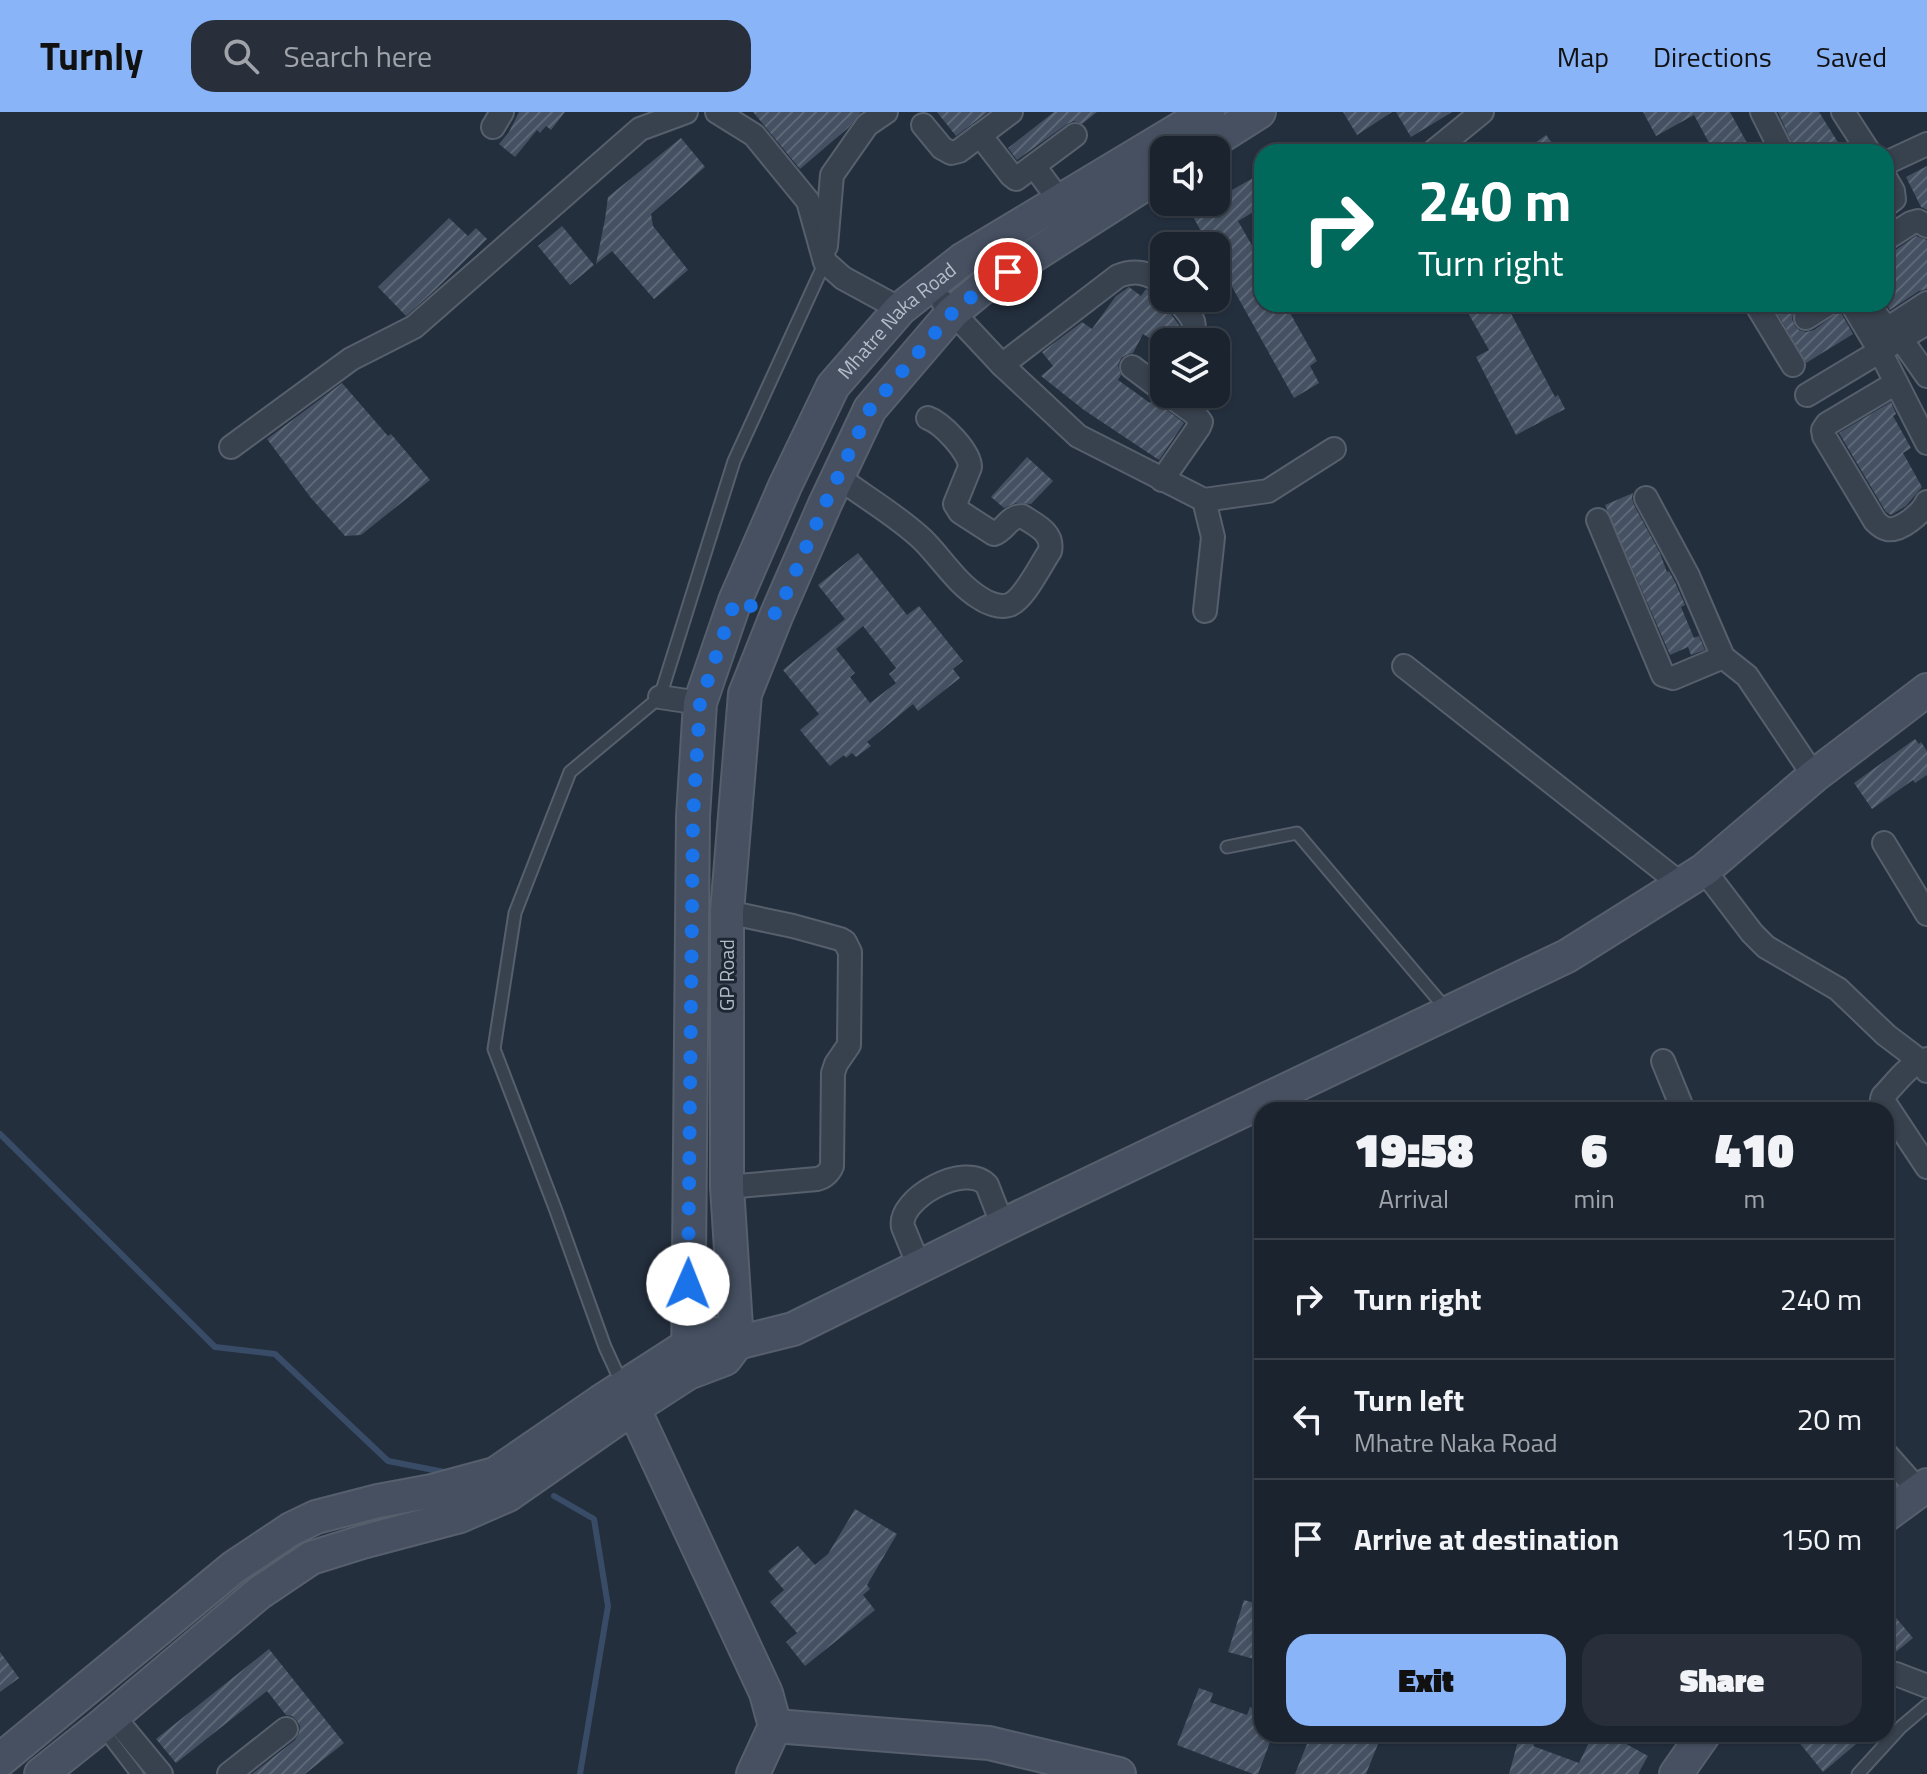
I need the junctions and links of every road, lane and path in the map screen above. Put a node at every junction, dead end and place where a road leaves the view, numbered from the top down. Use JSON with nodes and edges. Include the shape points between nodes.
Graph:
{"nodes":[{"id":1,"x":686,"y":112,"type":"edge"},
{"id":2,"x":717,"y":112,"type":"edge"},
{"id":3,"x":886,"y":112,"type":"edge"},
{"id":4,"x":1011,"y":112,"type":"edge"},
{"id":5,"x":1208,"y":112,"type":"edge"},
{"id":6,"x":1259,"y":112,"type":"edge"},
{"id":7,"x":1482,"y":112,"type":"edge"},
{"id":8,"x":1762,"y":112,"type":"edge"},
{"id":9,"x":1843,"y":112,"type":"edge"},
{"id":10,"x":923,"y":125,"type":"dead end"},
{"id":11,"x":980,"y":135,"type":"junction"},
{"id":12,"x":1075,"y":135,"type":"dead end"},
{"id":13,"x":1221,"y":136,"type":"edge"},
{"id":14,"x":1443,"y":144,"type":"edge"},
{"id":15,"x":1778,"y":144,"type":"edge"},
{"id":16,"x":1864,"y":144,"type":"edge"},
{"id":17,"x":1927,"y":144,"type":"edge"},
{"id":18,"x":1894,"y":159,"type":"edge"},
{"id":19,"x":1034,"y":166,"type":"junction"},
{"id":20,"x":1150,"y":181,"type":"edge"},
{"id":21,"x":1060,"y":201,"type":"junction"},
{"id":22,"x":1927,"y":226,"type":"edge"},
{"id":23,"x":1894,"y":234,"type":"edge"},
{"id":24,"x":825,"y":262,"type":"junction"},
{"id":25,"x":1150,"y":275,"type":"edge"},
{"id":26,"x":926,"y":287,"type":"junction"},
{"id":27,"x":1927,"y":303,"type":"edge"},
{"id":28,"x":900,"y":309,"type":"junction"},
{"id":29,"x":953,"y":312,"type":"junction"},
{"id":30,"x":1761,"y":312,"type":"edge"},
{"id":31,"x":1815,"y":312,"type":"edge"},
{"id":32,"x":1857,"y":312,"type":"edge"},
{"id":33,"x":1874,"y":312,"type":"edge"},
{"id":34,"x":1806,"y":318,"type":"dead end"},
{"id":35,"x":1927,"y":323,"type":"edge"},
{"id":36,"x":1901,"y":339,"type":"junction"},
{"id":37,"x":1880,"y":351,"type":"junction"},
{"id":38,"x":1002,"y":365,"type":"junction"},
{"id":39,"x":1793,"y":365,"type":"dead end"},
{"id":40,"x":1132,"y":367,"type":"dead end"},
{"id":41,"x":1927,"y":376,"type":"edge"},
{"id":42,"x":1150,"y":380,"type":"edge"},
{"id":43,"x":1896,"y":383,"type":"junction"},
{"id":44,"x":1807,"y":395,"type":"dead end"},
{"id":45,"x":1187,"y":408,"type":"edge"},
{"id":46,"x":928,"y":418,"type":"dead end"},
{"id":47,"x":1927,"y":443,"type":"edge"},
{"id":48,"x":231,"y":447,"type":"dead end"},
{"id":49,"x":1334,"y":449,"type":"dead end"},
{"id":50,"x":1162,"y":480,"type":"junction"},
{"id":51,"x":785,"y":486,"type":"junction"},
{"id":52,"x":831,"y":491,"type":"junction"},
{"id":53,"x":1646,"y":498,"type":"dead end"},
{"id":54,"x":1204,"y":500,"type":"junction"},
{"id":55,"x":1927,"y":502,"type":"edge"},
{"id":56,"x":1598,"y":520,"type":"dead end"},
{"id":57,"x":735,"y":601,"type":"junction"},
{"id":58,"x":1205,"y":611,"type":"dead end"},
{"id":59,"x":777,"y":614,"type":"junction"},
{"id":60,"x":1723,"y":657,"type":"junction"},
{"id":61,"x":1404,"y":666,"type":"dead end"},
{"id":62,"x":1925,"y":696,"type":"edge"},
{"id":63,"x":660,"y":697,"type":"junction"},
{"id":64,"x":700,"y":703,"type":"junction"},
{"id":65,"x":1814,"y":776,"type":"junction"},
{"id":66,"x":1884,"y":843,"type":"dead end"},
{"id":67,"x":1227,"y":847,"type":"dead end"},
{"id":68,"x":1693,"y":878,"type":"junction"},
{"id":69,"x":727,"y":912,"type":"junction"},
{"id":70,"x":1927,"y":914,"type":"edge"},
{"id":71,"x":1449,"y":1013,"type":"junction"},
{"id":72,"x":1663,"y":1061,"type":"dead end"},
{"id":73,"x":1924,"y":1064,"type":"edge"},
{"id":74,"x":1259,"y":1102,"type":"edge"},
{"id":75,"x":1680,"y":1102,"type":"edge"},
{"id":76,"x":1884,"y":1102,"type":"edge"},
{"id":77,"x":1254,"y":1104,"type":"edge"},
{"id":78,"x":1894,"y":1117,"type":"edge"},
{"id":79,"x":1927,"y":1167,"type":"edge"},
{"id":80,"x":727,"y":1187,"type":"junction"},
{"id":81,"x":1003,"y":1226,"type":"junction"},
{"id":82,"x":919,"y":1266,"type":"junction"},
{"id":83,"x":737,"y":1343,"type":"junction"},
{"id":84,"x":688,"y":1360,"type":"junction"},
{"id":85,"x":629,"y":1398,"type":"junction"},
{"id":86,"x":1894,"y":1461,"type":"edge"},
{"id":87,"x":1923,"y":1488,"type":"edge"},
{"id":88,"x":1894,"y":1509,"type":"edge"},
{"id":89,"x":291,"y":1529,"type":"junction"},
{"id":90,"x":311,"y":1558,"type":"junction"},
{"id":91,"x":1896,"y":1674,"type":"dead end"},
{"id":92,"x":1927,"y":1686,"type":"edge"},
{"id":93,"x":77,"y":1698,"type":"junction"},
{"id":94,"x":1927,"y":1705,"type":"edge"},
{"id":95,"x":107,"y":1721,"type":"junction"},
{"id":96,"x":775,"y":1726,"type":"junction"},
{"id":97,"x":286,"y":1729,"type":"dead end"},
{"id":98,"x":1894,"y":1735,"type":"edge"},
{"id":99,"x":1698,"y":1742,"type":"edge"},
{"id":100,"x":1887,"y":1742,"type":"edge"},
{"id":101,"x":0,"y":1760,"type":"edge"},
{"id":102,"x":41,"y":1774,"type":"edge"},
{"id":103,"x":137,"y":1774,"type":"edge"},
{"id":104,"x":161,"y":1774,"type":"edge"},
{"id":105,"x":229,"y":1774,"type":"edge"},
{"id":106,"x":753,"y":1774,"type":"edge"},
{"id":107,"x":1119,"y":1774,"type":"edge"},
{"id":108,"x":1676,"y":1774,"type":"edge"},
{"id":109,"x":1858,"y":1774,"type":"edge"}],
"edges":[{"from":1,"to":48,"type":"street","via":[[640,129],[414,327],[351,359]]},
{"from":2,"to":24,"type":"street","via":[[754,135],[808,201]]},
{"from":3,"to":24,"type":"street","via":[[867,125],[832,175]]},
{"from":4,"to":11,"type":"street"},
{"from":5,"to":21,"type":"street","name":"Mhatre Naka Road"},
{"from":6,"to":13,"type":"street"},
{"from":7,"to":14,"type":"street"},
{"from":8,"to":15,"type":"street"},
{"from":9,"to":16,"type":"street"},
{"from":10,"to":11,"type":"street","via":[[951,153]]},
{"from":11,"to":19,"type":"street","via":[[1013,178]]},
{"from":12,"to":19,"type":"street"},
{"from":17,"to":18,"type":"street"},
{"from":19,"to":21,"type":"street"},
{"from":20,"to":29,"type":"street","name":"Mhatre Naka Road"},
{"from":21,"to":26,"type":"street","name":"Mhatre Naka Road"},
{"from":22,"to":23,"type":"street","via":[[1918,221]]},
{"from":24,"to":28,"type":"street"},
{"from":24,"to":63,"type":"lane","via":[[734,461]]},
{"from":25,"to":38,"type":"street","via":[[1118,276]]},
{"from":26,"to":28,"type":"street","name":"Mhatre Naka Road"},
{"from":26,"to":29,"type":"street"},
{"from":27,"to":33,"type":"street","via":[[1887,329]]},
{"from":28,"to":51,"type":"street","name":"Mhatre Naka Road","via":[[833,386]]},
{"from":29,"to":38,"type":"street"},
{"from":29,"to":52,"type":"street","name":"Mhatre Naka Road","via":[[870,409]]},
{"from":30,"to":39,"type":"street"},
{"from":31,"to":34,"type":"street"},
{"from":32,"to":37,"type":"street"},
{"from":35,"to":36,"type":"street"},
{"from":36,"to":37,"type":"street"},
{"from":36,"to":41,"type":"street"},
{"from":37,"to":43,"type":"street"},
{"from":37,"to":44,"type":"street"},
{"from":38,"to":50,"type":"street","via":[[1078,436]]},
{"from":40,"to":42,"type":"street"},
{"from":43,"to":47,"type":"street"},
{"from":43,"to":55,"type":"street","via":[[1827,424],[1824,436],[1881,526],[1895,528],[1914,518]]},
{"from":45,"to":50,"type":"street","via":[[1201,422]]},
{"from":46,"to":52,"type":"street","via":[[970,461],[955,504],[960,512],[994,534],[1022,516],[1049,537],[1050,551],[1010,605],[979,598],[915,533]]},
{"from":49,"to":54,"type":"street","via":[[1268,491]]},
{"from":50,"to":54,"type":"street"},
{"from":51,"to":52,"type":"street"},
{"from":51,"to":57,"type":"street","name":"Mhatre Naka Road"},
{"from":52,"to":59,"type":"street","name":"Mhatre Naka Road"},
{"from":53,"to":60,"type":"street"},
{"from":54,"to":58,"type":"street","via":[[1213,537]]},
{"from":56,"to":60,"type":"street","via":[[1663,675],[1673,678]]},
{"from":57,"to":59,"type":"street"},
{"from":57,"to":64,"type":"street","name":"GP Road"},
{"from":59,"to":69,"type":"street","name":"GP Road","via":[[745,694]]},
{"from":60,"to":65,"type":"street","via":[[1747,676]]},
{"from":61,"to":68,"type":"street"},
{"from":62,"to":65,"type":"street"},
{"from":63,"to":64,"type":"street"},
{"from":63,"to":85,"type":"lane","via":[[570,772],[515,913],[494,1049]]},
{"from":64,"to":84,"type":"street","name":"GP Road","via":[[693,817]]},
{"from":65,"to":68,"type":"street"},
{"from":66,"to":70,"type":"street"},
{"from":67,"to":71,"type":"lane","via":[[1297,833]]},
{"from":68,"to":71,"type":"street","via":[[1567,956]]},
{"from":68,"to":73,"type":"street","via":[[1766,947],[1838,989]]},
{"from":69,"to":80,"type":"street","name":"GP Road"},
{"from":69,"to":80,"type":"street","via":[[840,939],[848,946],[850,967],[849,1045],[833,1073],[829,1172],[817,1179]]},
{"from":71,"to":74,"type":"street"},
{"from":72,"to":75,"type":"street"},
{"from":73,"to":76,"type":"street","via":[[1883,1096]]},
{"from":77,"to":81,"type":"street"},
{"from":78,"to":79,"type":"street"},
{"from":80,"to":83,"type":"street","name":"GP Road"},
{"from":81,"to":82,"type":"street"},
{"from":81,"to":82,"type":"street","via":[[983,1180],[953,1178],[919,1197],[903,1215]]},
{"from":82,"to":83,"type":"street","via":[[793,1329]]},
{"from":83,"to":84,"type":"street","via":[[725,1359]]},
{"from":84,"to":85,"type":"street"},
{"from":85,"to":89,"type":"street","via":[[495,1474],[316,1517]]},
{"from":85,"to":90,"type":"street","via":[[508,1495],[460,1516]]},
{"from":85,"to":96,"type":"street","via":[[766,1693]]},
{"from":86,"to":87,"type":"street"},
{"from":87,"to":88,"type":"street"},
{"from":89,"to":90,"type":"street"},
{"from":89,"to":93,"type":"street","via":[[234,1567]]},
{"from":90,"to":95,"type":"street","via":[[259,1593]]},
{"from":91,"to":92,"type":"street"},
{"from":93,"to":95,"type":"street"},
{"from":93,"to":101,"type":"street"},
{"from":94,"to":98,"type":"lane"},
{"from":95,"to":102,"type":"street"},
{"from":95,"to":103,"type":"lane"},
{"from":95,"to":104,"type":"street"},
{"from":96,"to":106,"type":"street"},
{"from":96,"to":107,"type":"street","via":[[989,1743]]},
{"from":97,"to":105,"type":"street"},
{"from":99,"to":108,"type":"street"},
{"from":100,"to":109,"type":"lane"}]}
